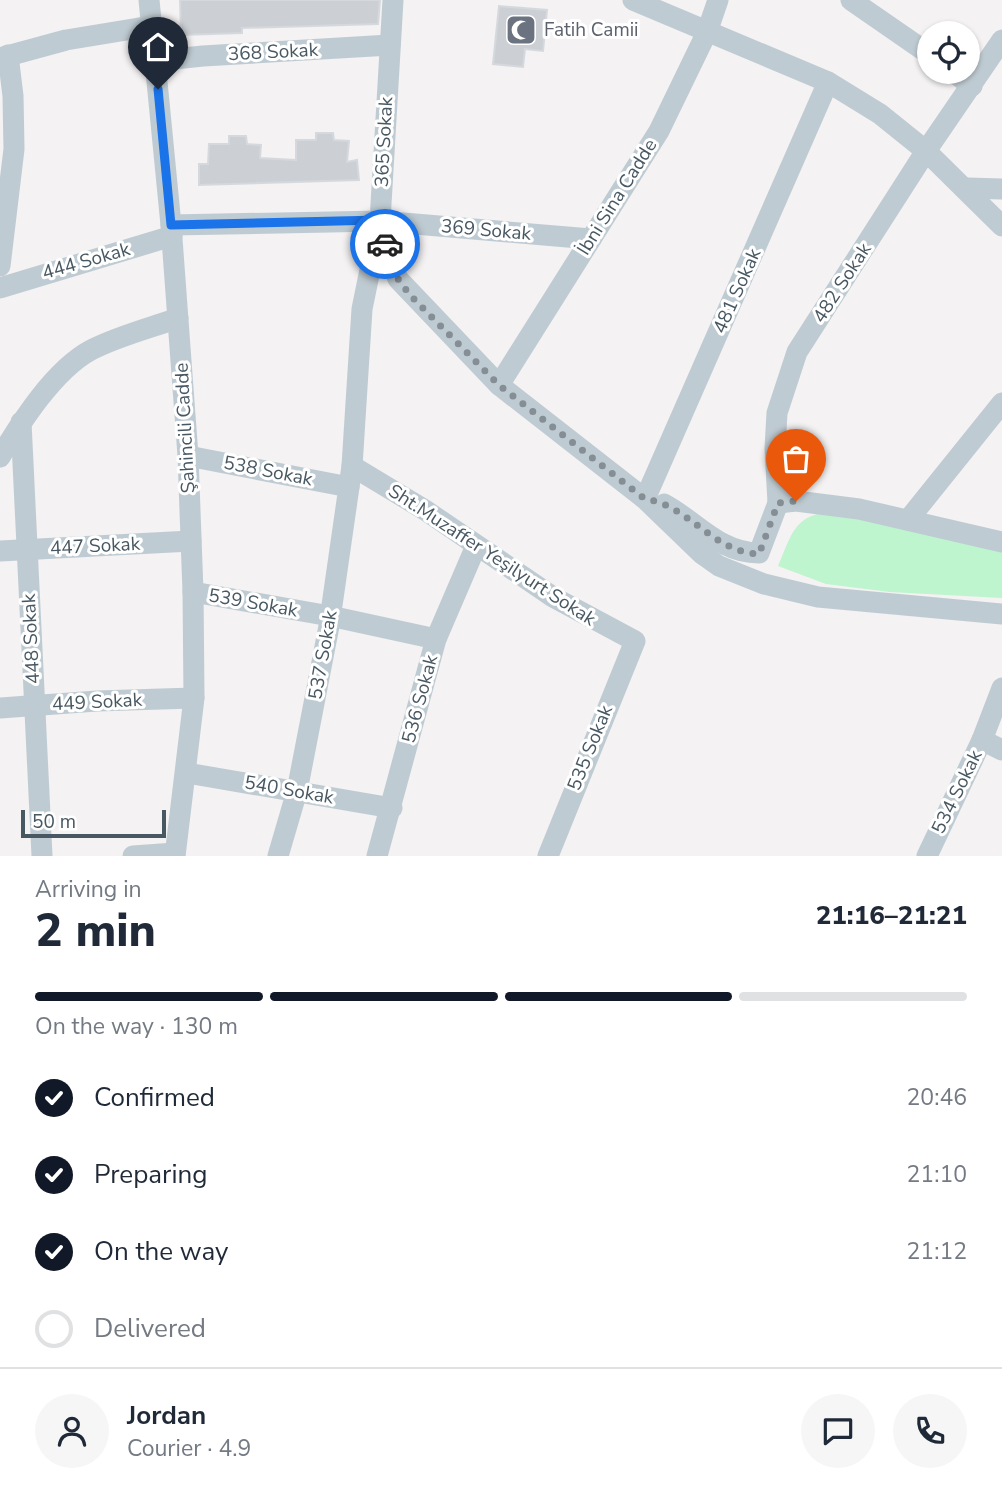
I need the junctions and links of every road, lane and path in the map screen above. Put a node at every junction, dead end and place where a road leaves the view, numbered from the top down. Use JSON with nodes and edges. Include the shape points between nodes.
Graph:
{"nodes":[{"id":1,"x":149,"y":0,"type":"edge"},
{"id":2,"x":393,"y":0,"type":"edge"},
{"id":3,"x":633,"y":0,"type":"edge"},
{"id":4,"x":718,"y":0,"type":"edge"},
{"id":5,"x":852,"y":0,"type":"edge"},
{"id":6,"x":151,"y":26,"type":"junction"},
{"id":7,"x":707,"y":32,"type":"junction"},
{"id":8,"x":1002,"y":40,"type":"edge"},
{"id":9,"x":390,"y":45,"type":"junction"},
{"id":10,"x":917,"y":46,"type":"edge"},
{"id":11,"x":4,"y":57,"type":"edge"},
{"id":12,"x":155,"y":61,"type":"junction"},
{"id":13,"x":828,"y":82,"type":"junction"},
{"id":14,"x":969,"y":84,"type":"edge"},
{"id":15,"x":972,"y":86,"type":"junction"},
{"id":16,"x":926,"y":151,"type":"junction"},
{"id":17,"x":967,"y":188,"type":"junction"},
{"id":18,"x":1002,"y":189,"type":"edge"},
{"id":19,"x":380,"y":220,"type":"junction"},
{"id":20,"x":1002,"y":226,"type":"edge"},
{"id":21,"x":172,"y":231,"type":"junction"},
{"id":22,"x":591,"y":239,"type":"junction"},
{"id":23,"x":0,"y":266,"type":"edge"},
{"id":24,"x":0,"y":288,"type":"edge"},
{"id":25,"x":178,"y":318,"type":"junction"},
{"id":26,"x":499,"y":385,"type":"junction"},
{"id":27,"x":1002,"y":403,"type":"edge"},
{"id":28,"x":21,"y":422,"type":"junction"},
{"id":29,"x":188,"y":456,"type":"junction"},
{"id":30,"x":0,"y":457,"type":"edge"},
{"id":31,"x":352,"y":468,"type":"junction"},
{"id":32,"x":645,"y":499,"type":"junction"},
{"id":33,"x":778,"y":503,"type":"junction"},
{"id":34,"x":908,"y":520,"type":"junction"},
{"id":35,"x":191,"y":541,"type":"junction"},
{"id":36,"x":1002,"y":542,"type":"edge"},
{"id":37,"x":476,"y":546,"type":"junction"},
{"id":38,"x":0,"y":551,"type":"edge"},
{"id":39,"x":26,"y":551,"type":"junction"},
{"id":40,"x":193,"y":592,"type":"junction"},
{"id":41,"x":1002,"y":614,"type":"edge"},
{"id":42,"x":330,"y":616,"type":"junction"},
{"id":43,"x":436,"y":639,"type":"junction"},
{"id":44,"x":635,"y":641,"type":"joint"},
{"id":45,"x":1002,"y":688,"type":"edge"},
{"id":46,"x":194,"y":698,"type":"junction"},
{"id":47,"x":35,"y":706,"type":"junction"},
{"id":48,"x":0,"y":708,"type":"edge"},
{"id":49,"x":982,"y":740,"type":"junction"},
{"id":50,"x":1002,"y":750,"type":"edge"},
{"id":51,"x":187,"y":773,"type":"junction"},
{"id":52,"x":297,"y":791,"type":"junction"},
{"id":53,"x":392,"y":808,"type":"junction"},
{"id":54,"x":175,"y":855,"type":"edge"},
{"id":55,"x":42,"y":856,"type":"edge"},
{"id":56,"x":133,"y":856,"type":"edge"},
{"id":57,"x":278,"y":856,"type":"edge"},
{"id":58,"x":377,"y":856,"type":"edge"},
{"id":59,"x":548,"y":856,"type":"edge"},
{"id":60,"x":927,"y":856,"type":"edge"}],
"edges":[{"from":1,"to":6,"type":"street","name":"Şahincili Cadde"},
{"from":2,"to":9,"type":"street","name":"365 Sokak"},
{"from":3,"to":7,"type":"street"},
{"from":4,"to":7,"type":"street","name":"İbni Sina Cadde"},
{"from":5,"to":10,"type":"street"},
{"from":6,"to":11,"type":"street","via":[[66,40]]},
{"from":6,"to":12,"type":"street","name":"Şahincili Cadde"},
{"from":7,"to":13,"type":"street"},
{"from":7,"to":22,"type":"street","name":"İbni Sina Cadde","via":[[659,131]]},
{"from":8,"to":15,"type":"street","name":"482 Sokak"},
{"from":9,"to":12,"type":"street","name":"368 Sokak"},
{"from":9,"to":19,"type":"street","name":"365 Sokak"},
{"from":11,"to":23,"type":"street","via":[[13,86],[14,149]]},
{"from":12,"to":21,"type":"street","name":"Şahincili Cadde"},
{"from":13,"to":16,"type":"street","via":[[880,114]]},
{"from":13,"to":32,"type":"street","name":"481 Sokak"},
{"from":14,"to":15,"type":"street"},
{"from":15,"to":16,"type":"street","name":"482 Sokak"},
{"from":16,"to":17,"type":"street"},
{"from":16,"to":33,"type":"street","name":"482 Sokak","via":[[797,352],[777,414]]},
{"from":17,"to":18,"type":"street"},
{"from":17,"to":20,"type":"street"},
{"from":19,"to":21,"type":"street","name":"369 Sokak"},
{"from":19,"to":22,"type":"street","name":"369 Sokak"},
{"from":19,"to":26,"type":"street","via":[[398,279]]},
{"from":19,"to":31,"type":"street","name":"365 Sokak","via":[[362,309]]},
{"from":21,"to":24,"type":"street","name":"444 Sokak"},
{"from":21,"to":25,"type":"street","name":"Şahincili Cadde"},
{"from":22,"to":26,"type":"street","name":"İbni Sina Cadde"},
{"from":25,"to":28,"type":"street","via":[[91,351],[66,370]]},
{"from":25,"to":29,"type":"street","name":"Şahincili Cadde"},
{"from":26,"to":32,"type":"street"},
{"from":27,"to":34,"type":"street"},
{"from":28,"to":30,"type":"street"},
{"from":28,"to":39,"type":"street","name":"448 Sokak"},
{"from":29,"to":31,"type":"street","name":"538 Sokak"},
{"from":29,"to":35,"type":"street","name":"Şahincili Cadde"},
{"from":31,"to":37,"type":"street","name":"Sht.Muzaffer Yeşilyurt Sokak"},
{"from":31,"to":42,"type":"street","name":"537 Sokak"},
{"from":32,"to":33,"type":"street","name":"482 Sokak","via":[[667,505],[736,551],[759,554]]},
{"from":32,"to":41,"type":"street","via":[[702,554],[764,584],[818,597]]},
{"from":33,"to":34,"type":"street","via":[[835,505]]},
{"from":34,"to":36,"type":"street"},
{"from":35,"to":39,"type":"street","name":"447 Sokak"},
{"from":35,"to":40,"type":"street","name":"Şahincili Cadde"},
{"from":37,"to":43,"type":"street","name":"536 Sokak"},
{"from":37,"to":44,"type":"street","name":"Sht.Muzaffer Yeşilyurt Sokak","via":[[552,597]]},
{"from":38,"to":39,"type":"street","name":"447 Sokak"},
{"from":39,"to":47,"type":"street","name":"448 Sokak"},
{"from":40,"to":42,"type":"street","name":"539 Sokak"},
{"from":40,"to":46,"type":"street","name":"Şahincili Cadde"},
{"from":42,"to":43,"type":"street","name":"539 Sokak"},
{"from":42,"to":52,"type":"street","name":"537 Sokak"},
{"from":43,"to":53,"type":"street","name":"536 Sokak"},
{"from":44,"to":59,"type":"street","name":"535 Sokak"},
{"from":45,"to":49,"type":"street","name":"534 Sokak"},
{"from":46,"to":47,"type":"street","name":"449 Sokak"},
{"from":46,"to":51,"type":"street","name":"Şahincili Cadde"},
{"from":47,"to":48,"type":"street","name":"449 Sokak"},
{"from":47,"to":55,"type":"street","name":"448 Sokak"},
{"from":49,"to":50,"type":"street"},
{"from":49,"to":60,"type":"street","name":"534 Sokak"},
{"from":51,"to":52,"type":"street","name":"540 Sokak"},
{"from":51,"to":54,"type":"street","name":"Şahincili Cadde"},
{"from":52,"to":53,"type":"street","name":"540 Sokak"},
{"from":52,"to":57,"type":"street","name":"537 Sokak"},
{"from":53,"to":58,"type":"street","name":"536 Sokak"},
{"from":54,"to":56,"type":"street"}]}
